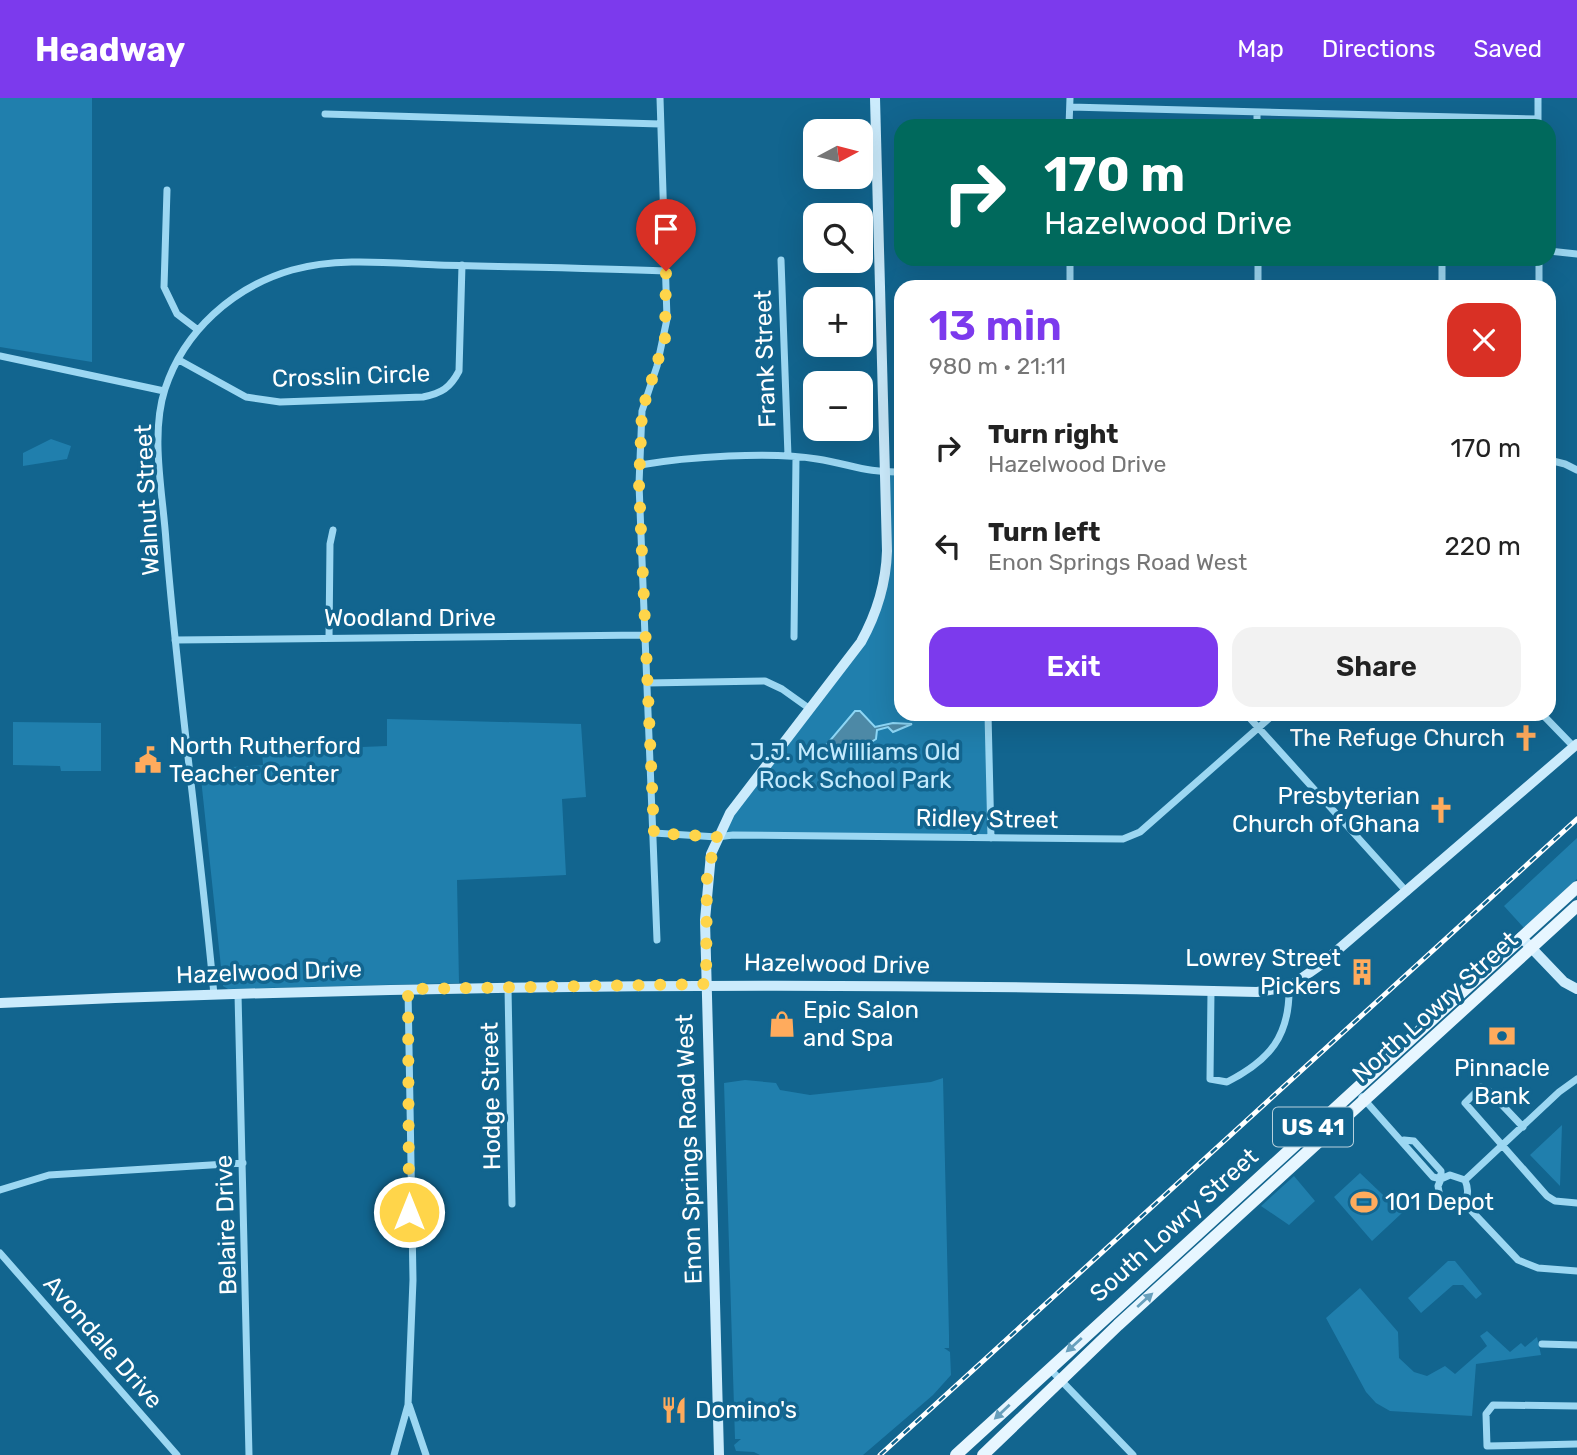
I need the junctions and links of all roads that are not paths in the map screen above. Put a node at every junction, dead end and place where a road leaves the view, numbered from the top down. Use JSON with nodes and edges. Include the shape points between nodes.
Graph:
{"nodes":[{"id":1,"x":660,"y":98,"type":"edge"},
{"id":2,"x":875,"y":98,"type":"edge"},
{"id":3,"x":1070,"y":98,"type":"edge"},
{"id":4,"x":1538,"y":98,"type":"edge"},
{"id":5,"x":1069,"y":107,"type":"junction"},
{"id":6,"x":1257,"y":113,"type":"junction"},
{"id":7,"x":325,"y":114,"type":"dead end"},
{"id":8,"x":1069,"y":119,"type":"edge"},
{"id":9,"x":1257,"y":119,"type":"edge"},
{"id":10,"x":1380,"y":119,"type":"edge"},
{"id":11,"x":1538,"y":119,"type":"edge"},
{"id":12,"x":660,"y":124,"type":"junction"},
{"id":13,"x":167,"y":190,"type":"dead end"},
{"id":14,"x":1556,"y":252,"type":"edge"},
{"id":15,"x":1577,"y":254,"type":"edge"},
{"id":16,"x":781,"y":260,"type":"dead end"},
{"id":17,"x":462,"y":265,"type":"junction"},
{"id":18,"x":666,"y":271,"type":"junction"},
{"id":19,"x":198,"y":330,"type":"junction"},
{"id":20,"x":0,"y":356,"type":"edge"},
{"id":21,"x":179,"y":360,"type":"junction"},
{"id":22,"x":164,"y":390,"type":"junction"},
{"id":23,"x":792,"y":457,"type":"junction"},
{"id":24,"x":1556,"y":462,"type":"edge"},
{"id":25,"x":640,"y":465,"type":"junction"},
{"id":26,"x":1577,"y":470,"type":"edge"},
{"id":27,"x":885,"y":472,"type":"junction"},
{"id":28,"x":894,"y":472,"type":"edge"},
{"id":29,"x":333,"y":530,"type":"dead end"},
{"id":30,"x":645,"y":635,"type":"junction"},
{"id":31,"x":794,"y":637,"type":"dead end"},
{"id":32,"x":329,"y":638,"type":"junction"},
{"id":33,"x":175,"y":640,"type":"junction"},
{"id":34,"x":647,"y":682,"type":"junction"},
{"id":35,"x":810,"y":709,"type":"junction"},
{"id":36,"x":988,"y":721,"type":"edge"},
{"id":37,"x":1252,"y":721,"type":"edge"},
{"id":38,"x":1267,"y":721,"type":"edge"},
{"id":39,"x":1549,"y":721,"type":"edge"},
{"id":40,"x":1259,"y":728,"type":"junction"},
{"id":41,"x":1575,"y":746,"type":"edge"},
{"id":42,"x":654,"y":833,"type":"junction"},
{"id":43,"x":717,"y":837,"type":"junction"},
{"id":44,"x":991,"y":838,"type":"junction"},
{"id":45,"x":1577,"y":887,"type":"edge"},
{"id":46,"x":1407,"y":892,"type":"junction"},
{"id":47,"x":1577,"y":906,"type":"edge"},
{"id":48,"x":1521,"y":937,"type":"junction"},
{"id":49,"x":657,"y":940,"type":"dead end"},
{"id":50,"x":1531,"y":947,"type":"junction"},
{"id":51,"x":706,"y":984,"type":"junction"},
{"id":52,"x":1289,"y":987,"type":"junction"},
{"id":53,"x":508,"y":988,"type":"junction"},
{"id":54,"x":408,"y":989,"type":"junction"},
{"id":55,"x":1577,"y":989,"type":"edge"},
{"id":56,"x":1211,"y":991,"type":"junction"},
{"id":57,"x":238,"y":994,"type":"junction"},
{"id":58,"x":214,"y":995,"type":"junction"},
{"id":59,"x":0,"y":1003,"type":"edge"},
{"id":60,"x":1577,"y":1079,"type":"edge"},
{"id":61,"x":1354,"y":1089,"type":"junction"},
{"id":62,"x":1364,"y":1100,"type":"junction"},
{"id":63,"x":1523,"y":1127,"type":"junction"},
{"id":64,"x":1502,"y":1146,"type":"junction"},
{"id":65,"x":243,"y":1163,"type":"junction"},
{"id":66,"x":1440,"y":1178,"type":"junction"},
{"id":67,"x":1465,"y":1180,"type":"junction"},
{"id":68,"x":0,"y":1191,"type":"edge"},
{"id":69,"x":1464,"y":1203,"type":"junction"},
{"id":70,"x":1577,"y":1203,"type":"edge"},
{"id":71,"x":512,"y":1204,"type":"dead end"},
{"id":72,"x":0,"y":1253,"type":"edge"},
{"id":73,"x":1577,"y":1270,"type":"edge"},
{"id":74,"x":1542,"y":1344,"type":"dead end"},
{"id":75,"x":1577,"y":1345,"type":"edge"},
{"id":76,"x":1049,"y":1368,"type":"junction"},
{"id":77,"x":1060,"y":1381,"type":"junction"},
{"id":78,"x":408,"y":1405,"type":"junction"},
{"id":79,"x":1577,"y":1406,"type":"edge"},
{"id":80,"x":1577,"y":1444,"type":"edge"},
{"id":81,"x":177,"y":1455,"type":"edge"},
{"id":82,"x":250,"y":1455,"type":"edge"},
{"id":83,"x":394,"y":1455,"type":"edge"},
{"id":84,"x":426,"y":1455,"type":"edge"},
{"id":85,"x":719,"y":1455,"type":"edge"},
{"id":86,"x":956,"y":1455,"type":"edge"},
{"id":87,"x":983,"y":1455,"type":"edge"},
{"id":88,"x":1133,"y":1455,"type":"edge"}],
"edges":[{"from":1,"to":12,"type":"street"},
{"from":2,"to":27,"type":"street","name":"Enon Springs Road West"},
{"from":3,"to":5,"type":"street"},
{"from":4,"to":11,"type":"street"},
{"from":5,"to":6,"type":"street"},
{"from":5,"to":8,"type":"street"},
{"from":6,"to":9,"type":"street"},
{"from":6,"to":10,"type":"street"},
{"from":7,"to":12,"type":"street"},
{"from":12,"to":18,"type":"street"},
{"from":13,"to":19,"type":"street","via":[[164,286],[177,314]]},
{"from":14,"to":15,"type":"street"},
{"from":16,"to":23,"type":"street","name":"Frank Street"},
{"from":17,"to":18,"type":"street","name":"Walnut Street"},
{"from":17,"to":19,"type":"street","name":"Walnut Street","via":[[358,262],[293,269],[245,289]]},
{"from":17,"to":21,"type":"street","name":"Crosslin Circle","via":[[459,371],[441,393],[268,400],[246,397]]},
{"from":18,"to":25,"type":"street","via":[[665,338],[642,411]]},
{"from":19,"to":21,"type":"street","name":"Walnut Street"},
{"from":20,"to":22,"type":"street"},
{"from":21,"to":22,"type":"street","name":"Walnut Street"},
{"from":22,"to":33,"type":"street","name":"Walnut Street","via":[[159,432]]},
{"from":23,"to":25,"type":"street","via":[[673,459]]},
{"from":23,"to":27,"type":"street"},
{"from":23,"to":31,"type":"street","name":"Frank Street"},
{"from":24,"to":26,"type":"street"},
{"from":25,"to":30,"type":"street"},
{"from":27,"to":28,"type":"street"},
{"from":27,"to":35,"type":"street","name":"Enon Springs Road West","via":[[887,565],[878,606],[861,642]]},
{"from":29,"to":32,"type":"street"},
{"from":30,"to":32,"type":"street","name":"Woodland Drive"},
{"from":30,"to":34,"type":"street"},
{"from":32,"to":33,"type":"street","name":"Woodland Drive"},
{"from":33,"to":58,"type":"street","name":"Walnut Street"},
{"from":34,"to":35,"type":"street","via":[[765,681]]},
{"from":34,"to":42,"type":"street"},
{"from":35,"to":43,"type":"street","name":"Enon Springs Road West","via":[[730,813]]},
{"from":36,"to":44,"type":"street"},
{"from":37,"to":40,"type":"street"},
{"from":38,"to":40,"type":"street","name":"Ridley Street"},
{"from":39,"to":41,"type":"street"},
{"from":40,"to":44,"type":"street","name":"Ridley Street","via":[[1131,836],[1106,840]]},
{"from":40,"to":46,"type":"street"},
{"from":41,"to":46,"type":"street"},
{"from":42,"to":43,"type":"street","name":"Ridley Street"},
{"from":42,"to":49,"type":"street"},
{"from":43,"to":44,"type":"street","name":"Ridley Street"},
{"from":43,"to":51,"type":"street","name":"Enon Springs Road West","via":[[707,874]]},
{"from":45,"to":48,"type":"main road","name":"South Lowry Street","number":"US 41"},
{"from":46,"to":52,"type":"street"},
{"from":47,"to":50,"type":"main road","name":"North Lowry Street","number":"US 41"},
{"from":48,"to":50,"type":"street"},
{"from":48,"to":61,"type":"main road","name":"South Lowry Street","number":"US 41"},
{"from":50,"to":55,"type":"street","via":[[1564,982]]},
{"from":50,"to":62,"type":"main road","name":"North Lowry Street","number":"US 41"},
{"from":51,"to":53,"type":"street","name":"Hazelwood Drive"},
{"from":51,"to":56,"type":"street","name":"Hazelwood Drive"},
{"from":51,"to":85,"type":"street","name":"Enon Springs Road West"},
{"from":52,"to":56,"type":"street","name":"Hazelwood Drive"},
{"from":52,"to":56,"type":"street","via":[[1290,1010],[1283,1035],[1250,1068],[1227,1082],[1210,1079]]},
{"from":53,"to":54,"type":"street","name":"Hazelwood Drive"},
{"from":53,"to":71,"type":"street","name":"Hodge Street"},
{"from":54,"to":57,"type":"street","name":"Hazelwood Drive"},
{"from":54,"to":78,"type":"street","via":[[412,1280]]},
{"from":57,"to":58,"type":"street","name":"Hazelwood Drive"},
{"from":57,"to":65,"type":"street","name":"Belaire Drive"},
{"from":58,"to":59,"type":"street","name":"Hazelwood Drive"},
{"from":60,"to":63,"type":"street"},
{"from":61,"to":62,"type":"street"},
{"from":61,"to":76,"type":"main road","name":"South Lowry Street","number":"US 41","one_way":true},
{"from":62,"to":66,"type":"street","via":[[1433,1177]]},
{"from":77,"to":62,"type":"main road","name":"North Lowry Street","number":"US 41","one_way":true},
{"from":63,"to":64,"type":"street"},
{"from":63,"to":64,"type":"street","via":[[1481,1087],[1466,1107]]},
{"from":64,"to":67,"type":"street"},
{"from":64,"to":70,"type":"street","via":[[1547,1196]]},
{"from":65,"to":68,"type":"street","via":[[50,1175]]},
{"from":65,"to":82,"type":"street","name":"Belaire Drive"},
{"from":66,"to":67,"type":"street","via":[[1450,1175]]},
{"from":66,"to":69,"type":"street","via":[[1441,1203],[1456,1207]]},
{"from":67,"to":69,"type":"street","via":[[1468,1194]]},
{"from":69,"to":73,"type":"street","via":[[1518,1260],[1538,1268]]},
{"from":72,"to":81,"type":"street","name":"Avondale Drive"},
{"from":74,"to":75,"type":"street"},
{"from":76,"to":77,"type":"street"},
{"from":76,"to":86,"type":"main road","name":"South Lowry Street","number":"US 41","one_way":true},
{"from":77,"to":87,"type":"main road","name":"North Lowry Street","number":"US 41"},
{"from":77,"to":88,"type":"street"},
{"from":78,"to":83,"type":"street"},
{"from":78,"to":84,"type":"street"},
{"from":79,"to":80,"type":"street","via":[[1493,1405],[1486,1414],[1487,1446]]}]}
